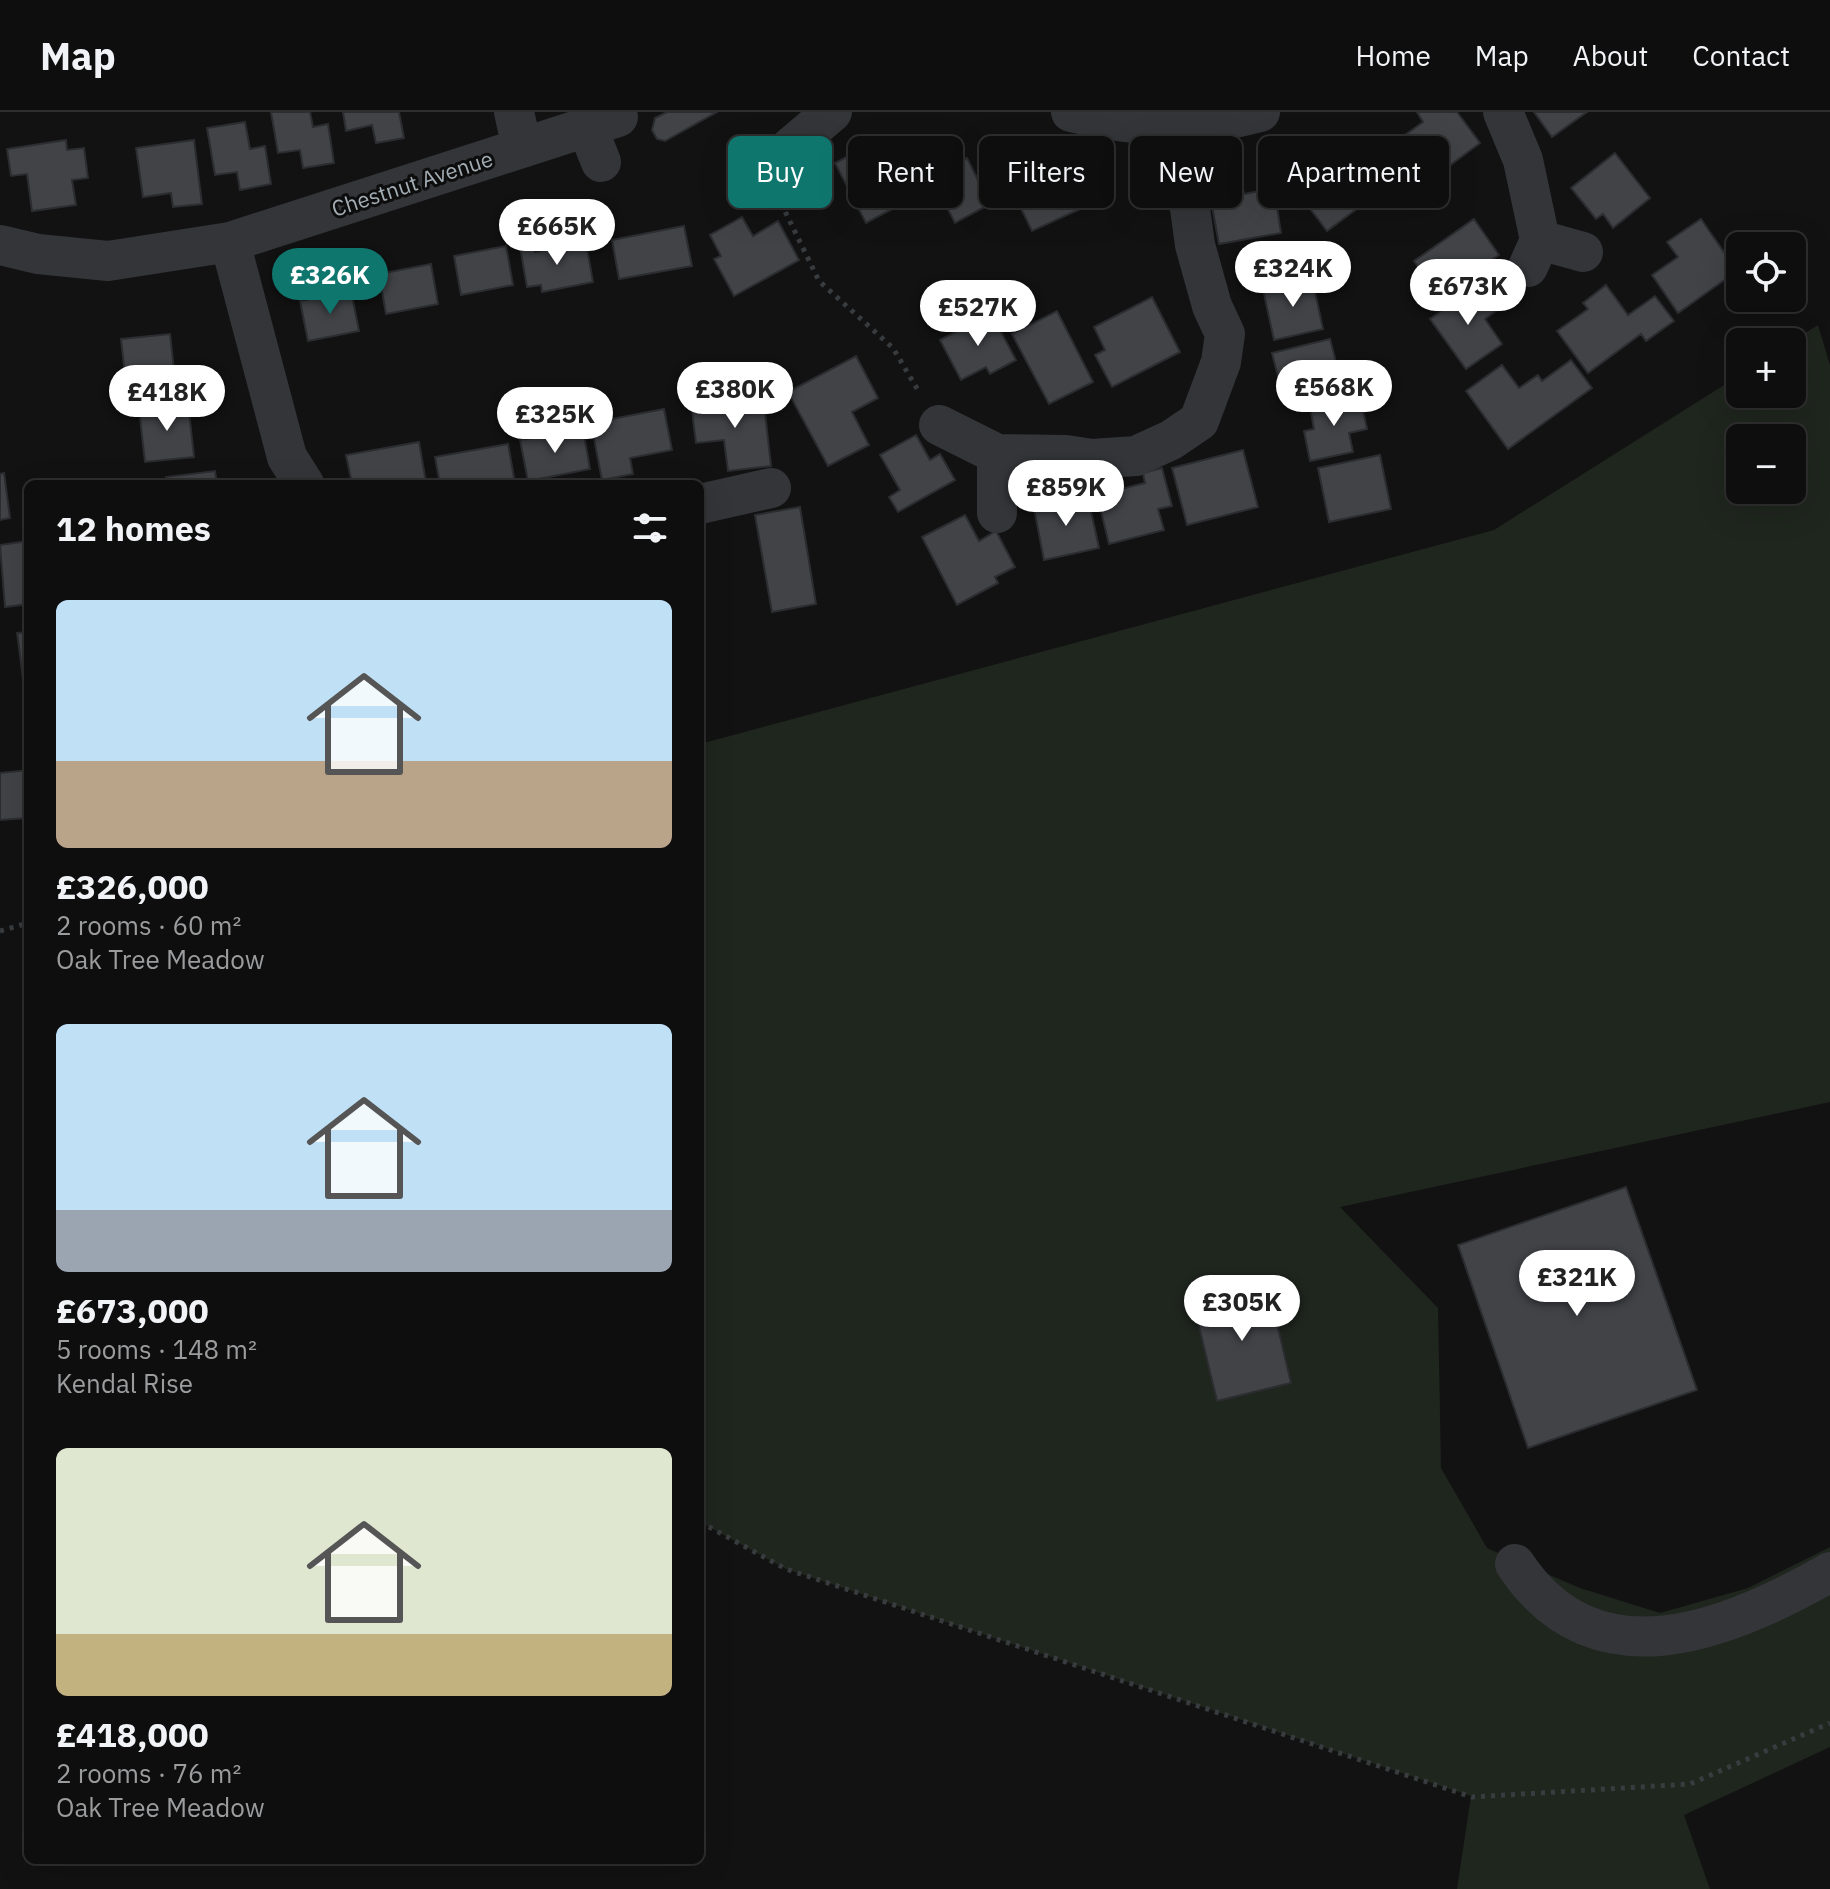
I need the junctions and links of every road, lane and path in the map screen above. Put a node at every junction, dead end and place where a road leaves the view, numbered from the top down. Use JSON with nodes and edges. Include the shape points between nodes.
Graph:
{"nodes":[{"id":1,"x":832,"y":112,"type":"edge"},
{"id":2,"x":1071,"y":112,"type":"edge"},
{"id":3,"x":1260,"y":112,"type":"edge"},
{"id":4,"x":1503,"y":112,"type":"edge"},
{"id":5,"x":1179,"y":127,"type":"junction"},
{"id":6,"x":518,"y":130,"type":"edge"},
{"id":7,"x":602,"y":135,"type":"dead end"},
{"id":8,"x":804,"y":136,"type":"edge"},
{"id":9,"x":784,"y":208,"type":"edge"},
{"id":10,"x":230,"y":242,"type":"junction"},
{"id":11,"x":0,"y":245,"type":"edge"},
{"id":12,"x":1583,"y":252,"type":"dead end"},
{"id":13,"x":939,"y":425,"type":"joint"},
{"id":14,"x":997,"y":454,"type":"junction"},
{"id":15,"x":301,"y":480,"type":"edge"},
{"id":16,"x":771,"y":488,"type":"dead end"},
{"id":17,"x":704,"y":503,"type":"edge"},
{"id":18,"x":997,"y":513,"type":"dead end"},
{"id":19,"x":24,"y":924,"type":"edge"},
{"id":20,"x":0,"y":931,"type":"edge"},
{"id":21,"x":704,"y":1524,"type":"edge"},
{"id":22,"x":1515,"y":1564,"type":"dead end"},
{"id":23,"x":1830,"y":1572,"type":"edge"},
{"id":24,"x":1830,"y":1723,"type":"edge"}],
"edges":[{"from":1,"to":8,"type":"street"},
{"from":2,"to":5,"type":"street","via":[[1113,122]]},
{"from":3,"to":5,"type":"street"},
{"from":4,"to":12,"type":"street","via":[[1523,160],[1534,254]]},
{"from":5,"to":14,"type":"street","via":[[1195,245],[1225,334],[1221,362],[1199,421],[1136,456]]},
{"from":6,"to":7,"type":"street","name":"Chestnut Avenue"},
{"from":6,"to":10,"type":"street","name":"Chestnut Avenue"},
{"from":9,"to":13,"type":"path","via":[[819,281],[893,348]]},
{"from":10,"to":11,"type":"street","name":"Chestnut Avenue","via":[[108,261]]},
{"from":10,"to":15,"type":"street","via":[[287,457]]},
{"from":13,"to":14,"type":"street"},
{"from":14,"to":18,"type":"street"},
{"from":16,"to":17,"type":"street"},
{"from":19,"to":20,"type":"path"},
{"from":21,"to":24,"type":"path","via":[[786,1569],[1472,1797],[1690,1784]]},
{"from":22,"to":23,"type":"street","via":[[1533,1592],[1566,1618],[1606,1633],[1660,1637],[1722,1625]]}]}
